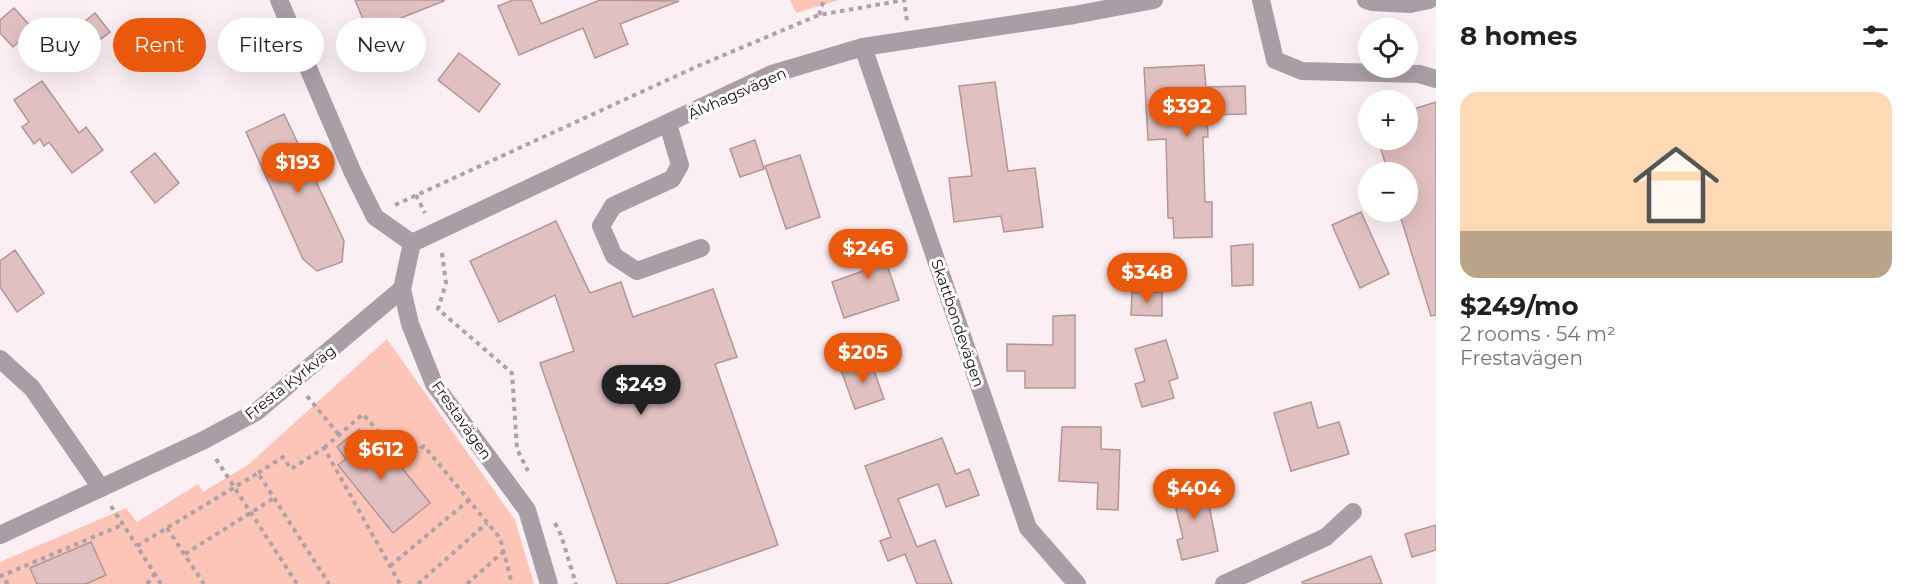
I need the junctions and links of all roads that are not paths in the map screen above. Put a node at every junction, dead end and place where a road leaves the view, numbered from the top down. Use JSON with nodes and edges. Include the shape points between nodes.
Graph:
{"nodes":[{"id":1,"x":279,"y":0,"type":"edge"},
{"id":2,"x":1154,"y":0,"type":"edge"},
{"id":3,"x":1261,"y":0,"type":"edge"},
{"id":4,"x":1366,"y":0,"type":"edge"},
{"id":5,"x":1429,"y":0,"type":"edge"},
{"id":6,"x":1074,"y":7,"type":"edge"},
{"id":7,"x":863,"y":47,"type":"junction"},
{"id":8,"x":1436,"y":80,"type":"edge"},
{"id":9,"x":668,"y":124,"type":"junction"},
{"id":10,"x":412,"y":243,"type":"junction"},
{"id":11,"x":701,"y":248,"type":"dead end"},
{"id":12,"x":402,"y":289,"type":"junction"},
{"id":13,"x":0,"y":359,"type":"edge"},
{"id":14,"x":101,"y":488,"type":"junction"},
{"id":15,"x":1353,"y":512,"type":"dead end"},
{"id":16,"x":0,"y":535,"type":"edge"},
{"id":17,"x":549,"y":584,"type":"edge"},
{"id":18,"x":1077,"y":584,"type":"edge"},
{"id":19,"x":1224,"y":584,"type":"edge"}],
"edges":[{"from":1,"to":10,"type":"street","via":[[375,217]]},
{"from":2,"to":6,"type":"street","name":"Älvhagsvägen"},
{"from":3,"to":8,"type":"street","via":[[1275,60],[1302,71],[1419,74]]},
{"from":4,"to":5,"type":"street","via":[[1410,4]]},
{"from":6,"to":7,"type":"street","name":"Älvhagsvägen"},
{"from":7,"to":9,"type":"street","name":"Älvhagsvägen","via":[[772,74]]},
{"from":7,"to":18,"type":"street","name":"Skattbondevägen","via":[[1028,528]]},
{"from":9,"to":10,"type":"street","name":"Älvhagsvägen"},
{"from":9,"to":11,"type":"street","via":[[680,165],[672,179],[613,206],[601,226],[614,256],[637,271]]},
{"from":10,"to":12,"type":"street","name":"Frestavägen"},
{"from":12,"to":14,"type":"street","name":"Fresta Kyrkväg","via":[[256,412]]},
{"from":12,"to":17,"type":"street","name":"Frestavägen","via":[[410,324],[434,384],[527,510]]},
{"from":13,"to":14,"type":"street","via":[[32,388]]},
{"from":14,"to":16,"type":"street","name":"Fresta Kyrkväg"},
{"from":15,"to":19,"type":"street","via":[[1326,537]]}]}
